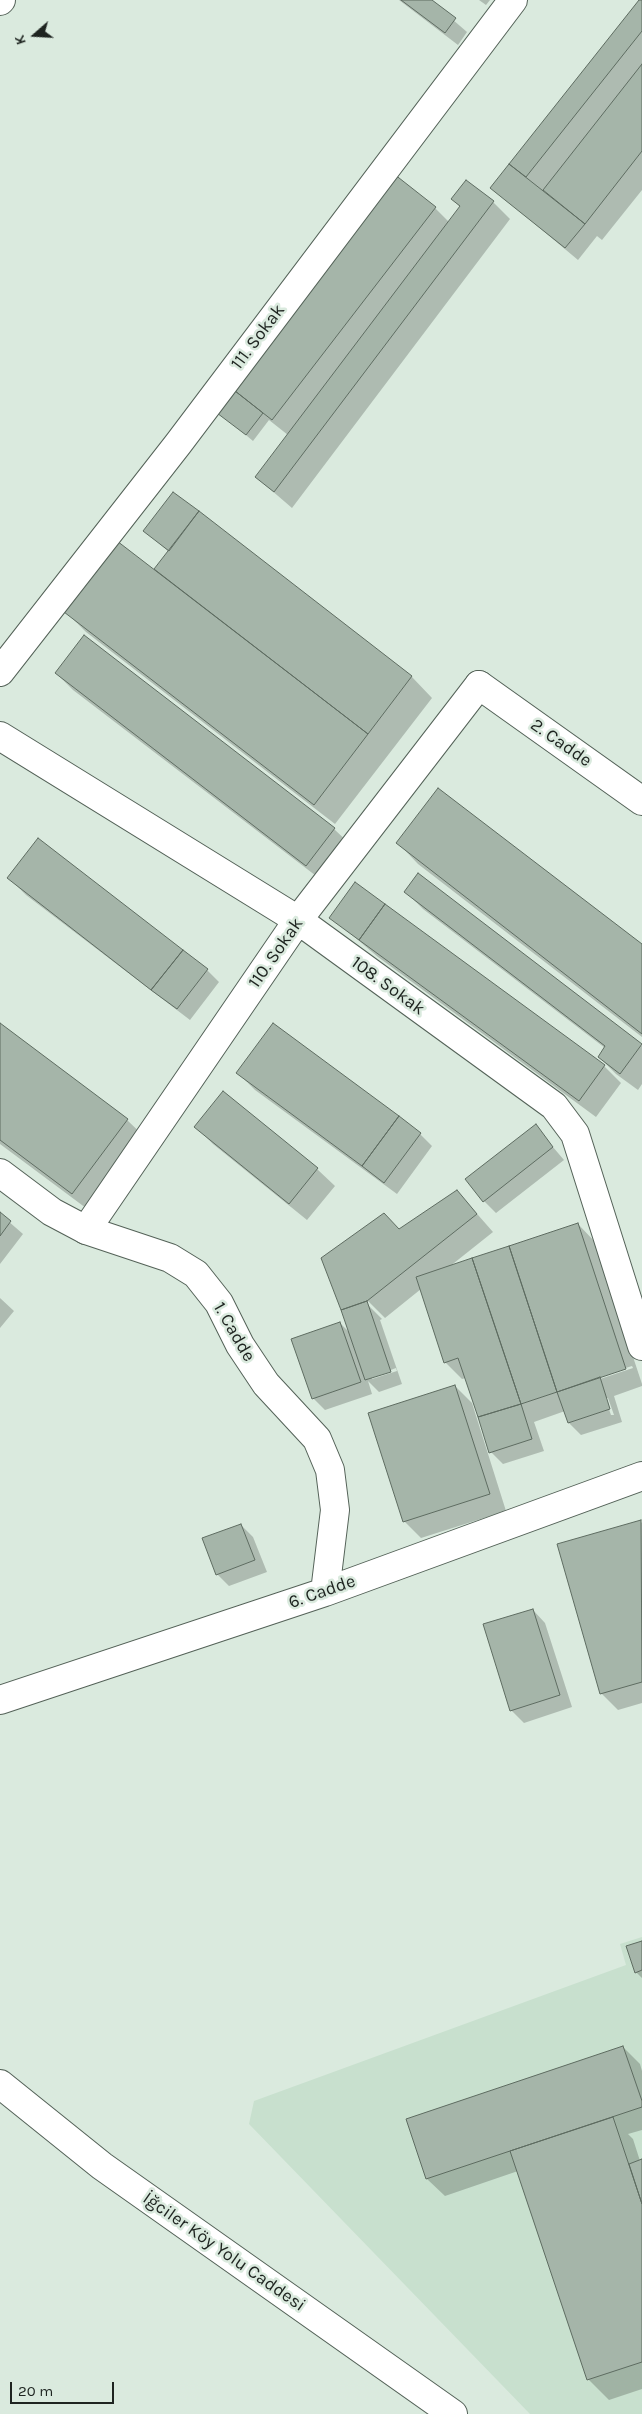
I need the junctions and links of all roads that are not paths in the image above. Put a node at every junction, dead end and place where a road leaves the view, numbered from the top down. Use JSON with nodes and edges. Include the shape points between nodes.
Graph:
{"nodes":[{"id":1,"x":513,"y":0,"type":"edge"},
{"id":2,"x":0,"y":672,"type":"edge"},
{"id":3,"x":479,"y":685,"type":"joint"},
{"id":4,"x":0,"y":736,"type":"edge"},
{"id":5,"x":642,"y":801,"type":"edge"},
{"id":6,"x":298,"y":920,"type":"junction"},
{"id":7,"x":0,"y":1173,"type":"edge"},
{"id":8,"x":86,"y":1230,"type":"junction"},
{"id":9,"x":642,"y":1346,"type":"edge"},
{"id":10,"x":642,"y":1476,"type":"edge"},
{"id":11,"x":325,"y":1592,"type":"junction"},
{"id":12,"x":0,"y":1700,"type":"edge"},
{"id":13,"x":0,"y":2084,"type":"edge"},
{"id":14,"x":453,"y":2414,"type":"edge"}],
"edges":[{"from":1,"to":2,"type":"street","name":"111. Sokak","via":[[178,444]]},
{"from":3,"to":5,"type":"street","name":"2. Cadde"},
{"from":3,"to":6,"type":"street","name":"110. Sokak"},
{"from":4,"to":6,"type":"street","name":"108. Sokak"},
{"from":6,"to":8,"type":"street","name":"110. Sokak"},
{"from":6,"to":9,"type":"street","name":"108. Sokak","via":[[554,1106],[576,1134]]},
{"from":7,"to":8,"type":"street","name":"1. Cadde","via":[[52,1212]]},
{"from":8,"to":11,"type":"street","name":"1. Cadde","via":[[170,1258],[196,1274],[219,1303],[240,1345],[266,1384],[317,1439],[330,1470],[335,1510]]},
{"from":10,"to":11,"type":"street","name":"6. Cadde"},
{"from":11,"to":12,"type":"street","name":"6. Cadde"},
{"from":13,"to":14,"type":"street","name":"İğciler Köy Yolu Caddesi","via":[[102,2166]]}]}
